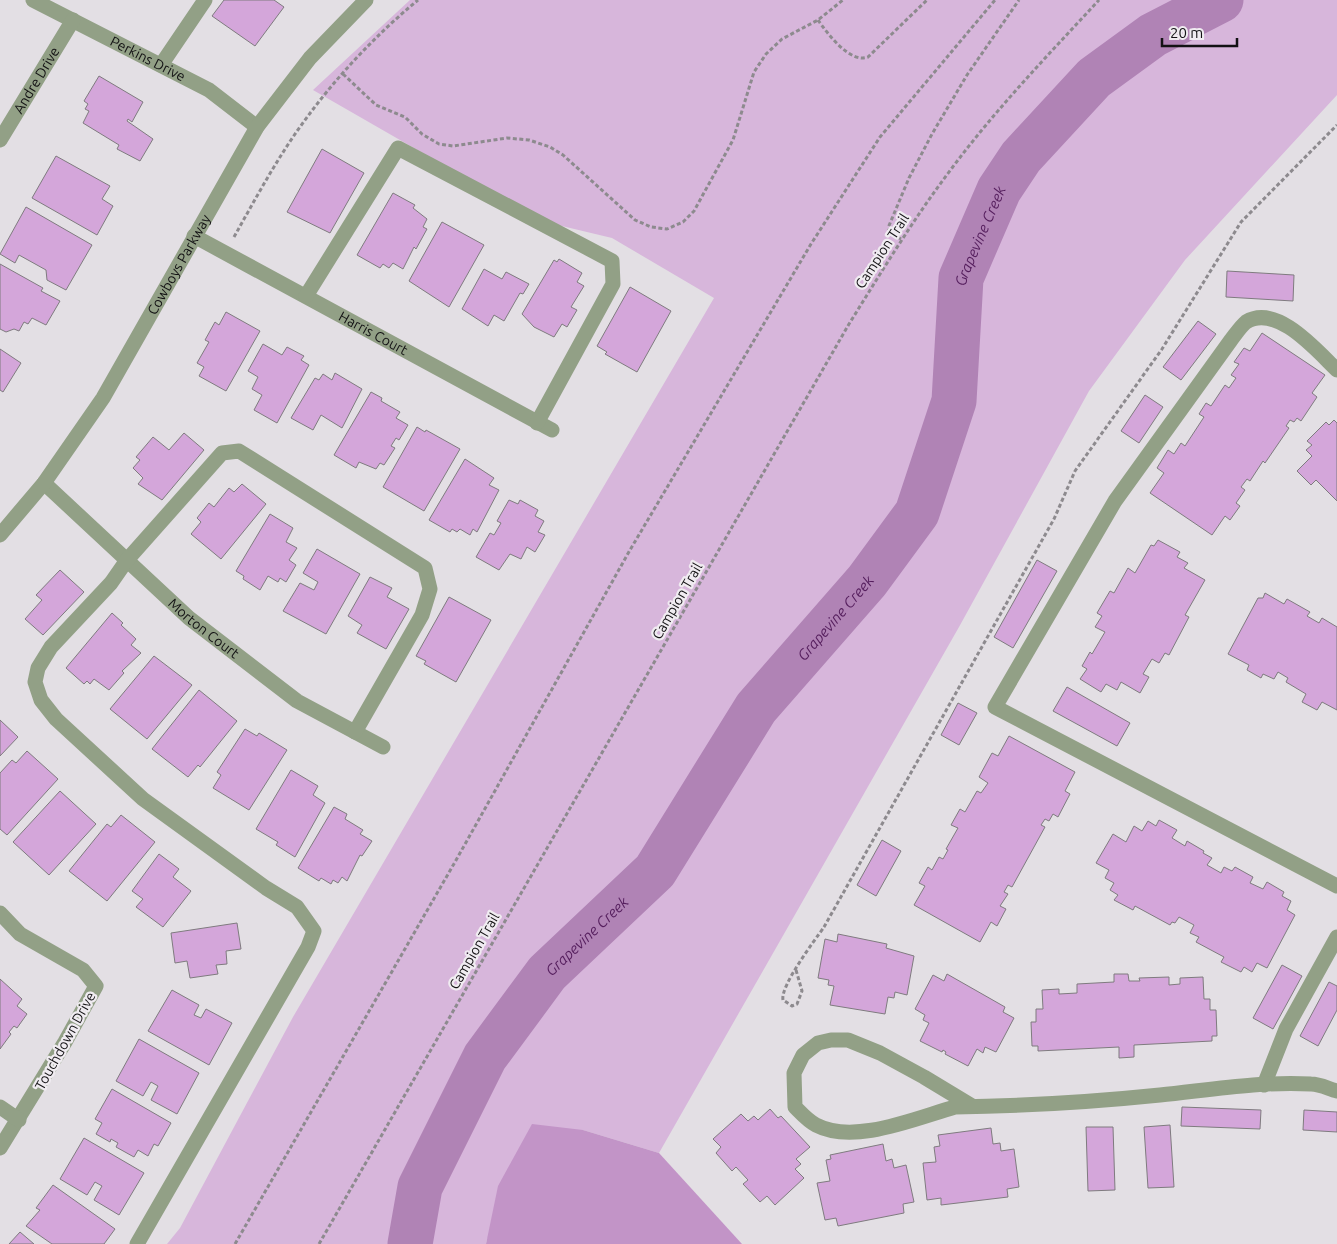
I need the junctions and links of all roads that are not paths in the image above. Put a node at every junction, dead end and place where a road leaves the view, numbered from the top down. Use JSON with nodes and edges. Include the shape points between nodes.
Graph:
{"nodes":[{"id":1,"x":33,"y":0,"type":"edge"},
{"id":2,"x":205,"y":0,"type":"edge"},
{"id":3,"x":366,"y":0,"type":"edge"},
{"id":4,"x":73,"y":20,"type":"junction"},
{"id":5,"x":161,"y":65,"type":"junction"},
{"id":6,"x":257,"y":127,"type":"junction"},
{"id":7,"x":0,"y":140,"type":"edge"},
{"id":8,"x":194,"y":236,"type":"junction"},
{"id":9,"x":306,"y":296,"type":"junction"},
{"id":10,"x":1337,"y":370,"type":"edge"},
{"id":11,"x":537,"y":423,"type":"junction"},
{"id":12,"x":552,"y":430,"type":"dead end"},
{"id":13,"x":44,"y":483,"type":"junction"},
{"id":14,"x":0,"y":535,"type":"edge"},
{"id":15,"x":127,"y":560,"type":"junction"},
{"id":16,"x":354,"y":732,"type":"junction"},
{"id":17,"x":383,"y":747,"type":"dead end"},
{"id":18,"x":1337,"y":886,"type":"edge"},
{"id":19,"x":0,"y":913,"type":"edge"},
{"id":20,"x":1337,"y":937,"type":"edge"},
{"id":21,"x":1264,"y":1085,"type":"junction"},
{"id":22,"x":1337,"y":1091,"type":"edge"},
{"id":23,"x":972,"y":1106,"type":"junction"},
{"id":24,"x":0,"y":1107,"type":"edge"},
{"id":25,"x":19,"y":1120,"type":"junction"},
{"id":26,"x":0,"y":1148,"type":"edge"},
{"id":27,"x":137,"y":1244,"type":"edge"}],
"edges":[{"from":1,"to":4,"type":"street","name":"Perkins Drive"},
{"from":2,"to":5,"type":"street"},
{"from":3,"to":6,"type":"street","name":"Cowboys Parkway","via":[[310,58]]},
{"from":4,"to":5,"type":"street","name":"Perkins Drive"},
{"from":4,"to":7,"type":"street","name":"Andre Drive"},
{"from":5,"to":6,"type":"street","name":"Perkins Drive","via":[[209,90]]},
{"from":6,"to":8,"type":"street","name":"Cowboys Parkway"},
{"from":8,"to":9,"type":"street","name":"Harris Court"},
{"from":8,"to":13,"type":"street","name":"Cowboys Parkway","via":[[103,398]]},
{"from":9,"to":11,"type":"street","name":"Harris Court"},
{"from":9,"to":11,"type":"street","via":[[398,148],[612,261],[613,284]]},
{"from":10,"to":18,"type":"street","via":[[1293,329],[1277,320],[1261,318],[1246,322],[1115,501],[995,707]]},
{"from":11,"to":12,"type":"street","name":"Harris Court"},
{"from":13,"to":14,"type":"street","name":"Cowboys Parkway"},
{"from":13,"to":15,"type":"street","name":"Morton Court"},
{"from":15,"to":16,"type":"street","name":"Morton Court","via":[[189,618],[297,701]]},
{"from":15,"to":16,"type":"street","via":[[222,453],[240,451],[425,568],[430,589],[422,615]]},
{"from":15,"to":27,"type":"street","via":[[111,583],[51,647],[38,668],[35,682],[42,700],[56,718],[143,799],[297,907],[314,931],[308,947]]},
{"from":16,"to":17,"type":"street","name":"Morton Court"},
{"from":19,"to":25,"type":"street","name":"Touchdown Drive","via":[[20,934],[83,970],[96,986]]},
{"from":20,"to":21,"type":"street","via":[[1286,1029]]},
{"from":21,"to":22,"type":"street","via":[[1313,1084]]},
{"from":21,"to":23,"type":"street","via":[[1115,1099]]},
{"from":23,"to":23,"type":"street","via":[[955,1106],[856,1132],[836,1132],[815,1125],[795,1107],[794,1073],[804,1055],[818,1043],[848,1040],[924,1076]]},
{"from":24,"to":25,"type":"street"},
{"from":25,"to":26,"type":"street","name":"Touchdown Drive"}]}
